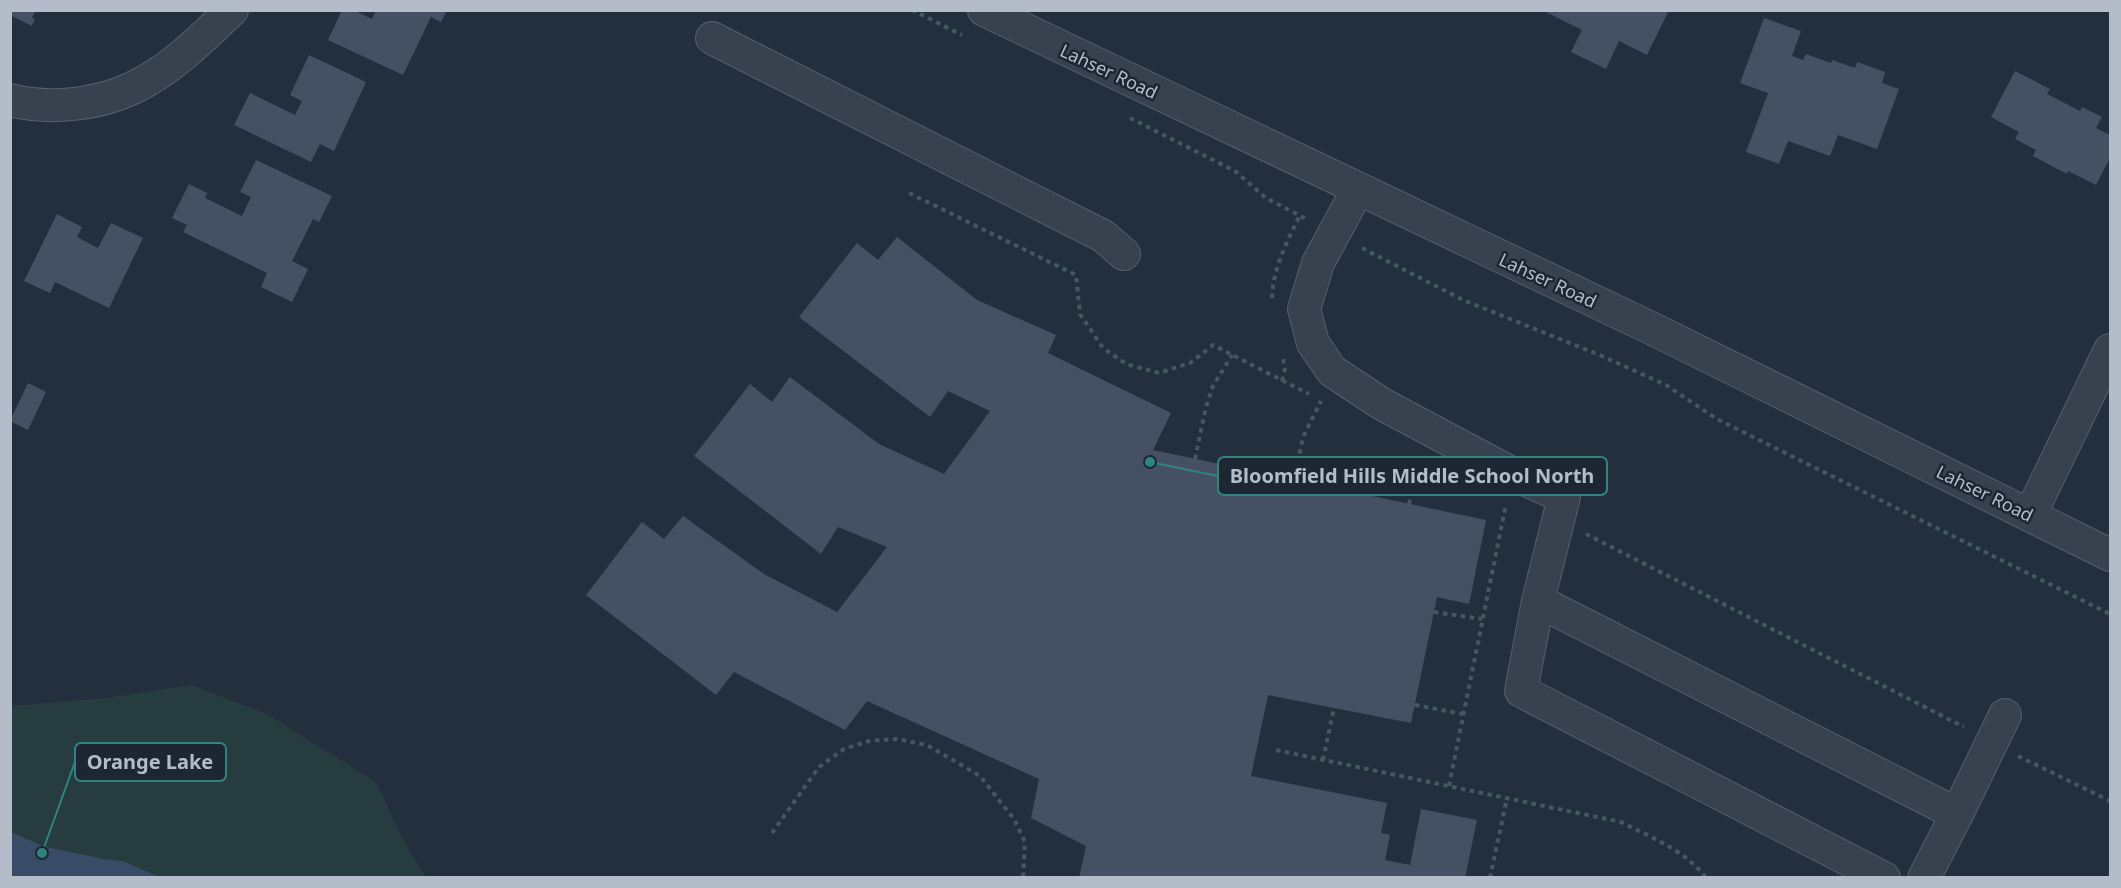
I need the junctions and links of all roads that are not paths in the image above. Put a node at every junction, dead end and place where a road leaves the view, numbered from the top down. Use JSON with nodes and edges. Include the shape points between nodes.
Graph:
{"nodes":[{"id":1,"x":232,"y":10,"type":"edge"},
{"id":2,"x":984,"y":10,"type":"edge"},
{"id":3,"x":712,"y":38,"type":"dead end"},
{"id":4,"x":10,"y":100,"type":"edge"},
{"id":5,"x":1358,"y":189,"type":"junction"},
{"id":6,"x":1124,"y":254,"type":"dead end"},
{"id":7,"x":2110,"y":350,"type":"edge"},
{"id":8,"x":2030,"y":515,"type":"junction"},
{"id":9,"x":2107,"y":543,"type":"edge"},
{"id":10,"x":1538,"y":601,"type":"junction"},
{"id":11,"x":2005,"y":715,"type":"dead end"},
{"id":12,"x":1957,"y":814,"type":"junction"},
{"id":13,"x":1884,"y":878,"type":"edge"},
{"id":14,"x":1924,"y":878,"type":"edge"}],
"edges":[{"from":1,"to":4,"type":"street","via":[[173,62],[127,90],[70,104]]},
{"from":2,"to":5,"type":"street","name":"Lahser Road"},
{"from":3,"to":6,"type":"street","via":[[1103,236]]},
{"from":5,"to":8,"type":"street","name":"Lahser Road"},
{"from":5,"to":10,"type":"street","via":[[1318,263],[1304,309],[1313,343],[1332,371],[1382,404],[1564,497]]},
{"from":7,"to":8,"type":"street"},
{"from":8,"to":9,"type":"street","name":"Lahser Road"},
{"from":10,"to":12,"type":"street"},
{"from":10,"to":13,"type":"street","via":[[1521,691]]},
{"from":11,"to":12,"type":"street"},
{"from":12,"to":14,"type":"street"}]}
